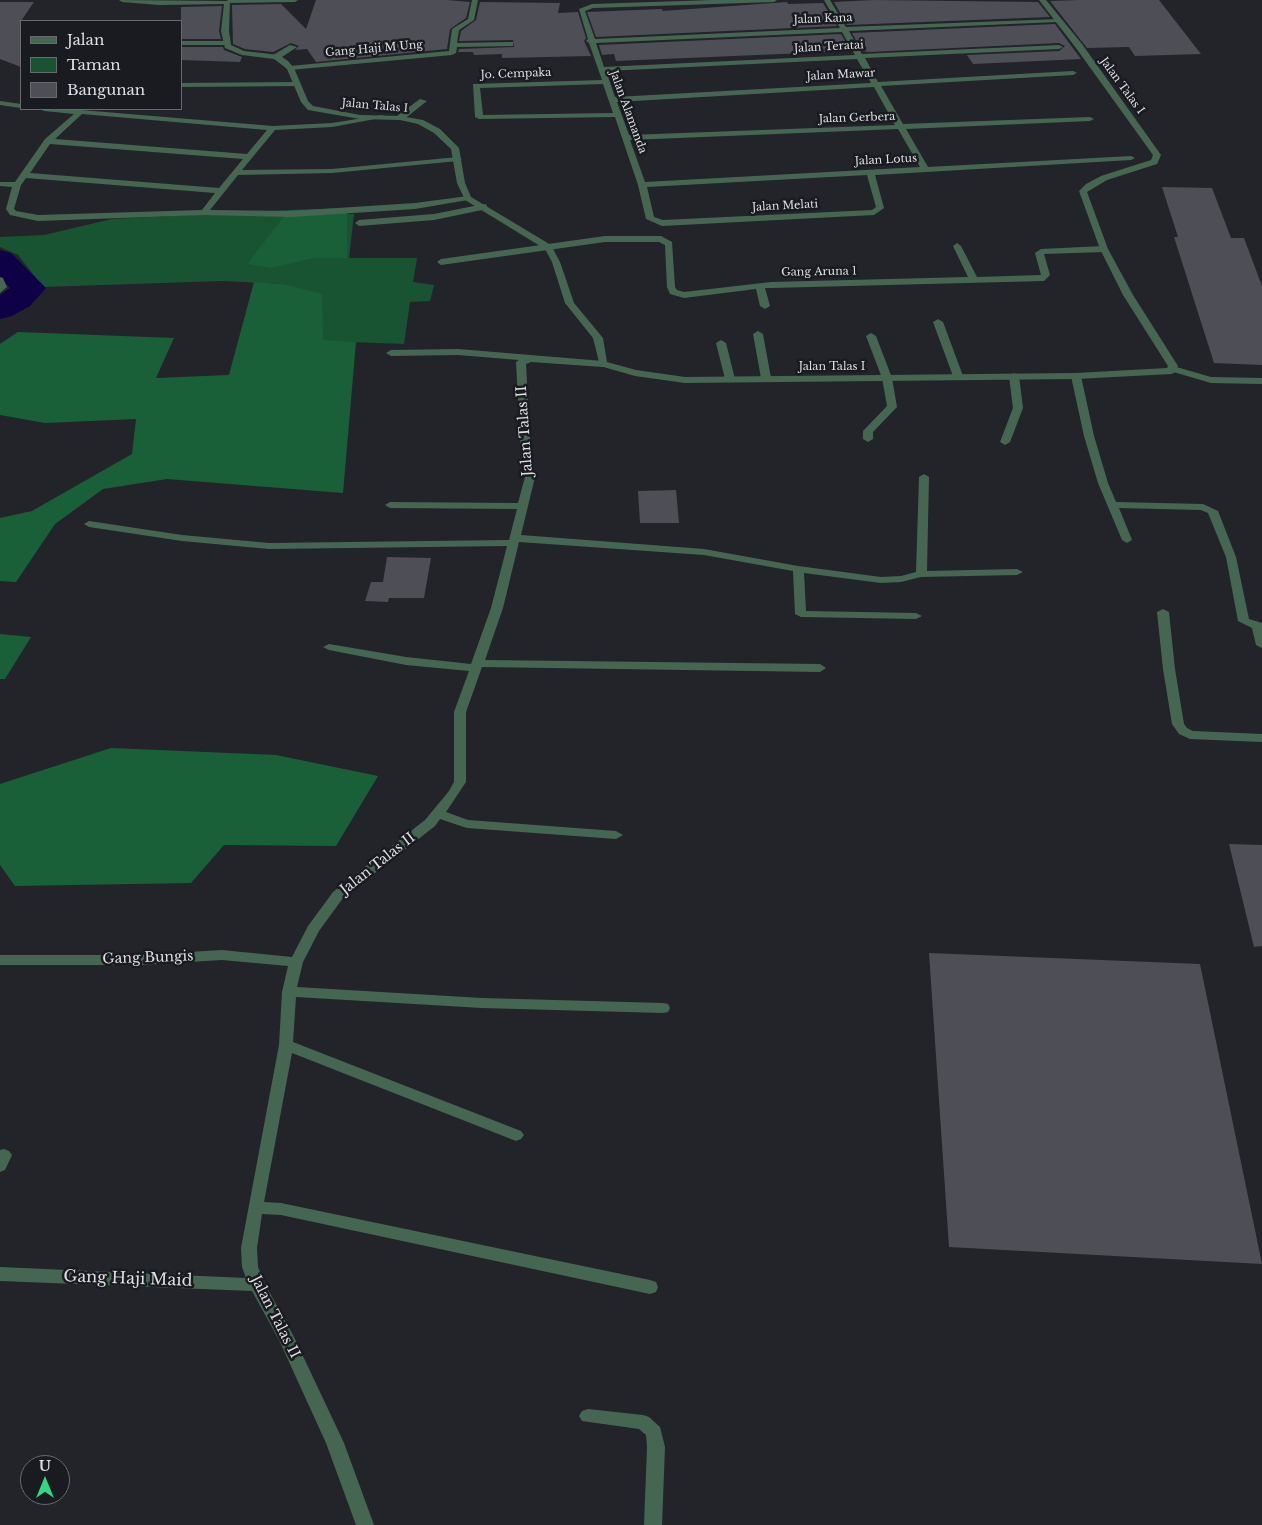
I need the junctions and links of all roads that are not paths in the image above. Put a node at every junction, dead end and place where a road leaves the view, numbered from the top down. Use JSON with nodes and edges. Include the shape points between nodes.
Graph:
{"nodes":[{"id":1,"x":122,"y":0,"type":"edge"},
{"id":2,"x":295,"y":0,"type":"edge"},
{"id":3,"x":475,"y":0,"type":"edge"},
{"id":4,"x":774,"y":0,"type":"edge"},
{"id":5,"x":827,"y":0,"type":"edge"},
{"id":6,"x":1042,"y":0,"type":"edge"},
{"id":7,"x":225,"y":2,"type":"edge"},
{"id":8,"x":1057,"y":20,"type":"junction"},
{"id":9,"x":844,"y":30,"type":"junction"},
{"id":10,"x":590,"y":41,"type":"junction"},
{"id":11,"x":182,"y":43,"type":"edge"},
{"id":12,"x":227,"y":43,"type":"junction"},
{"id":13,"x":510,"y":44,"type":"dead end"},
{"id":14,"x":454,"y":45,"type":"junction"},
{"id":15,"x":293,"y":47,"type":"dead end"},
{"id":16,"x":1059,"y":48,"type":"dead end"},
{"id":17,"x":276,"y":57,"type":"junction"},
{"id":18,"x":860,"y":57,"type":"junction"},
{"id":19,"x":290,"y":68,"type":"junction"},
{"id":20,"x":600,"y":69,"type":"junction"},
{"id":21,"x":1073,"y":74,"type":"dead end"},
{"id":22,"x":605,"y":82,"type":"junction"},
{"id":23,"x":296,"y":84,"type":"junction"},
{"id":24,"x":876,"y":84,"type":"junction"},
{"id":25,"x":182,"y":85,"type":"edge"},
{"id":26,"x":611,"y":100,"type":"junction"},
{"id":27,"x":422,"y":101,"type":"dead end"},
{"id":28,"x":0,"y":103,"type":"edge"},
{"id":29,"x":20,"y":106,"type":"edge"},
{"id":30,"x":52,"y":110,"type":"edge"},
{"id":31,"x":78,"y":113,"type":"junction"},
{"id":32,"x":617,"y":115,"type":"junction"},
{"id":33,"x":382,"y":117,"type":"junction"},
{"id":34,"x":400,"y":118,"type":"junction"},
{"id":35,"x":1090,"y":119,"type":"dead end"},
{"id":36,"x":273,"y":128,"type":"junction"},
{"id":37,"x":901,"y":128,"type":"junction"},
{"id":38,"x":626,"y":138,"type":"junction"},
{"id":39,"x":48,"y":141,"type":"junction"},
{"id":40,"x":249,"y":157,"type":"junction"},
{"id":41,"x":1131,"y":158,"type":"dead end"},
{"id":42,"x":458,"y":159,"type":"junction"},
{"id":43,"x":925,"y":170,"type":"junction"},
{"id":44,"x":870,"y":172,"type":"junction"},
{"id":45,"x":236,"y":173,"type":"junction"},
{"id":46,"x":24,"y":175,"type":"junction"},
{"id":47,"x":0,"y":184,"type":"edge"},
{"id":48,"x":17,"y":185,"type":"junction"},
{"id":49,"x":642,"y":185,"type":"junction"},
{"id":50,"x":222,"y":191,"type":"junction"},
{"id":51,"x":468,"y":198,"type":"junction"},
{"id":52,"x":484,"y":207,"type":"junction"},
{"id":53,"x":204,"y":212,"type":"junction"},
{"id":54,"x":653,"y":222,"type":"joint"},
{"id":55,"x":359,"y":223,"type":"dead end"},
{"id":56,"x":957,"y":246,"type":"dead end"},
{"id":57,"x":548,"y":247,"type":"junction"},
{"id":58,"x":1104,"y":248,"type":"junction"},
{"id":59,"x":441,"y":262,"type":"dead end"},
{"id":60,"x":0,"y":280,"type":"edge"},
{"id":61,"x":974,"y":280,"type":"junction"},
{"id":62,"x":760,"y":286,"type":"junction"},
{"id":63,"x":0,"y":290,"type":"edge"},
{"id":64,"x":765,"y":306,"type":"dead end"},
{"id":65,"x":938,"y":322,"type":"dead end"},
{"id":66,"x":758,"y":334,"type":"dead end"},
{"id":67,"x":871,"y":336,"type":"dead end"},
{"id":68,"x":721,"y":342,"type":"dead end"},
{"id":69,"x":391,"y":354,"type":"dead end"},
{"id":70,"x":528,"y":359,"type":"junction"},
{"id":71,"x":603,"y":364,"type":"junction"},
{"id":72,"x":1174,"y":369,"type":"junction"},
{"id":73,"x":958,"y":376,"type":"junction"},
{"id":74,"x":1014,"y":376,"type":"junction"},
{"id":75,"x":1076,"y":376,"type":"junction"},
{"id":76,"x":766,"y":378,"type":"junction"},
{"id":77,"x":887,"y":378,"type":"junction"},
{"id":78,"x":730,"y":379,"type":"junction"},
{"id":79,"x":1262,"y":381,"type":"edge"},
{"id":80,"x":868,"y":439,"type":"dead end"},
{"id":81,"x":1005,"y":442,"type":"dead end"},
{"id":82,"x":924,"y":477,"type":"dead end"},
{"id":83,"x":390,"y":505,"type":"dead end"},
{"id":84,"x":1112,"y":505,"type":"junction"},
{"id":85,"x":523,"y":506,"type":"junction"},
{"id":86,"x":89,"y":524,"type":"dead end"},
{"id":87,"x":1128,"y":540,"type":"dead end"},
{"id":88,"x":513,"y":541,"type":"junction"},
{"id":89,"x":798,"y":569,"type":"junction"},
{"id":90,"x":1017,"y":572,"type":"dead end"},
{"id":91,"x":921,"y":574,"type":"junction"},
{"id":92,"x":1164,"y":612,"type":"dead end"},
{"id":93,"x":916,"y":616,"type":"dead end"},
{"id":94,"x":1260,"y":627,"type":"edge"},
{"id":95,"x":1262,"y":645,"type":"edge"},
{"id":96,"x":329,"y":647,"type":"dead end"},
{"id":97,"x":476,"y":665,"type":"junction"},
{"id":98,"x":820,"y":668,"type":"dead end"},
{"id":99,"x":1262,"y":738,"type":"edge"},
{"id":100,"x":438,"y":814,"type":"junction"},
{"id":101,"x":616,"y":835,"type":"dead end"},
{"id":102,"x":0,"y":960,"type":"edge"},
{"id":103,"x":296,"y":962,"type":"junction"},
{"id":104,"x":289,"y":992,"type":"junction"},
{"id":105,"x":662,"y":1008,"type":"dead end"},
{"id":106,"x":286,"y":1046,"type":"junction"},
{"id":107,"x":516,"y":1135,"type":"dead end"},
{"id":108,"x":255,"y":1208,"type":"junction"},
{"id":109,"x":0,"y":1274,"type":"edge"},
{"id":110,"x":257,"y":1285,"type":"junction"},
{"id":111,"x":650,"y":1287,"type":"dead end"},
{"id":112,"x":588,"y":1416,"type":"dead end"},
{"id":113,"x":365,"y":1525,"type":"edge"},
{"id":114,"x":654,"y":1525,"type":"edge"}],
"edges":[{"from":1,"to":7,"type":"street"},
{"from":2,"to":7,"type":"street"},
{"from":3,"to":14,"type":"street","via":[[470,20],[456,29]]},
{"from":4,"to":10,"type":"street","name":"Jalan Alamanda","via":[[592,6],[581,10]]},
{"from":5,"to":9,"type":"street"},
{"from":6,"to":8,"type":"street","name":"Jalan Talas I"},
{"from":7,"to":12,"type":"street"},
{"from":8,"to":9,"type":"street","name":"Jalan Kana"},
{"from":8,"to":58,"type":"street","name":"Jalan Talas I","via":[[1157,155],[1154,162],[1104,178],[1083,191]]},
{"from":9,"to":10,"type":"street","name":"Jalan Kana"},
{"from":9,"to":18,"type":"street"},
{"from":10,"to":20,"type":"street","name":"Jalan Alamanda"},
{"from":11,"to":12,"type":"street"},
{"from":12,"to":17,"type":"street","via":[[242,53]]},
{"from":13,"to":14,"type":"street"},
{"from":14,"to":19,"type":"street","name":"Gang Haji M Ung","via":[[452,53]]},
{"from":15,"to":17,"type":"street"},
{"from":16,"to":18,"type":"street","name":"Jalan Teratai"},
{"from":17,"to":19,"type":"street"},
{"from":18,"to":20,"type":"street","name":"Jalan Teratai"},
{"from":18,"to":24,"type":"street"},
{"from":19,"to":23,"type":"street","name":"Jalan Talas I"},
{"from":20,"to":22,"type":"street","name":"Jalan Alamanda"},
{"from":21,"to":24,"type":"street","name":"Jalan Mawar"},
{"from":22,"to":26,"type":"street","name":"Jalan Alamanda"},
{"from":22,"to":32,"type":"street","name":"Jo. Cempaka","via":[[476,86],[479,117]]},
{"from":23,"to":25,"type":"street"},
{"from":23,"to":33,"type":"street","name":"Jalan Talas I","via":[[311,108],[338,114]]},
{"from":24,"to":26,"type":"street","name":"Jalan Mawar"},
{"from":24,"to":37,"type":"street"},
{"from":26,"to":32,"type":"street","name":"Jalan Alamanda"},
{"from":27,"to":34,"type":"street"},
{"from":28,"to":29,"type":"street"},
{"from":30,"to":31,"type":"street"},
{"from":31,"to":36,"type":"street"},
{"from":31,"to":39,"type":"street"},
{"from":32,"to":38,"type":"street","name":"Jalan Alamanda"},
{"from":33,"to":34,"type":"street","name":"Jalan Talas I"},
{"from":33,"to":36,"type":"street","via":[[332,125]]},
{"from":34,"to":42,"type":"street","name":"Jalan Talas I","via":[[420,122],[437,131],[455,148]]},
{"from":35,"to":37,"type":"street","name":"Jalan Gerbera"},
{"from":36,"to":40,"type":"street"},
{"from":37,"to":38,"type":"street","name":"Jalan Gerbera"},
{"from":37,"to":43,"type":"street"},
{"from":38,"to":49,"type":"street","name":"Jalan Alamanda"},
{"from":39,"to":40,"type":"street"},
{"from":39,"to":46,"type":"street"},
{"from":40,"to":45,"type":"street"},
{"from":41,"to":43,"type":"street","name":"Jalan Lotus"},
{"from":42,"to":45,"type":"street","via":[[332,171]]},
{"from":42,"to":51,"type":"street","name":"Jalan Talas I","via":[[461,184]]},
{"from":43,"to":44,"type":"street","name":"Jalan Lotus"},
{"from":44,"to":49,"type":"street","name":"Jalan Lotus"},
{"from":44,"to":54,"type":"street","name":"Jalan Melati","via":[[880,208],[874,212]]},
{"from":45,"to":50,"type":"street"},
{"from":46,"to":48,"type":"street"},
{"from":46,"to":50,"type":"street"},
{"from":47,"to":48,"type":"street"},
{"from":48,"to":53,"type":"street","via":[[10,209],[18,216],[52,218]]},
{"from":49,"to":54,"type":"street","name":"Jalan Alamanda"},
{"from":50,"to":53,"type":"street"},
{"from":51,"to":52,"type":"street"},
{"from":51,"to":53,"type":"street","via":[[350,211],[291,214]]},
{"from":52,"to":55,"type":"street","via":[[434,217]]},
{"from":52,"to":57,"type":"street"},
{"from":56,"to":61,"type":"street"},
{"from":57,"to":59,"type":"street"},
{"from":57,"to":62,"type":"street","name":"Gang Aruna 1","via":[[617,238],[661,239],[669,244],[671,287],[676,294]]},
{"from":57,"to":71,"type":"street","via":[[570,303],[598,338]]},
{"from":58,"to":61,"type":"street","name":"Gang Aruna 1","via":[[1041,252],[1044,278]]},
{"from":58,"to":72,"type":"street","name":"Jalan Talas I","via":[[1128,295]]},
{"from":60,"to":63,"type":"street","via":[[3,287]]},
{"from":61,"to":62,"type":"street","name":"Gang Aruna 1"},
{"from":62,"to":64,"type":"street"},
{"from":65,"to":73,"type":"street"},
{"from":66,"to":76,"type":"street"},
{"from":67,"to":77,"type":"street"},
{"from":68,"to":78,"type":"street"},
{"from":69,"to":70,"type":"street","via":[[458,352]]},
{"from":70,"to":71,"type":"street"},
{"from":70,"to":85,"type":"street","name":"Jalan Talas II","via":[[521,362],[520,369],[530,477]]},
{"from":71,"to":78,"type":"street","name":"Jalan Talas I","via":[[685,380]]},
{"from":72,"to":75,"type":"street","name":"Jalan Talas I"},
{"from":72,"to":79,"type":"street","via":[[1211,380]]},
{"from":73,"to":74,"type":"street","name":"Jalan Talas I"},
{"from":73,"to":77,"type":"street","name":"Jalan Talas I"},
{"from":74,"to":75,"type":"street","name":"Jalan Talas I"},
{"from":74,"to":81,"type":"street","via":[[1018,408]]},
{"from":75,"to":84,"type":"street","via":[[1088,436]]},
{"from":76,"to":77,"type":"street","name":"Jalan Talas I"},
{"from":76,"to":78,"type":"street","name":"Jalan Talas I"},
{"from":77,"to":80,"type":"street","via":[[892,407],[868,430]]},
{"from":82,"to":91,"type":"street"},
{"from":83,"to":85,"type":"street"},
{"from":84,"to":87,"type":"street"},
{"from":84,"to":94,"type":"street","via":[[1203,507],[1213,511],[1231,557],[1244,621]]},
{"from":85,"to":88,"type":"street","name":"Jalan Talas II"},
{"from":86,"to":88,"type":"street","via":[[182,538],[269,546]]},
{"from":88,"to":89,"type":"street","via":[[704,552]]},
{"from":88,"to":97,"type":"street","name":"Jalan Talas II","via":[[497,608]]},
{"from":89,"to":91,"type":"street","via":[[890,580]]},
{"from":89,"to":93,"type":"street","via":[[801,614]]},
{"from":90,"to":91,"type":"street"},
{"from":92,"to":99,"type":"street","via":[[1172,687],[1178,724],[1183,731],[1190,735]]},
{"from":94,"to":95,"type":"street"},
{"from":96,"to":97,"type":"street","via":[[406,661]]},
{"from":97,"to":98,"type":"street"},
{"from":97,"to":100,"type":"street","name":"Jalan Talas II","via":[[460,712],[460,782]]},
{"from":100,"to":101,"type":"street","via":[[467,824]]},
{"from":100,"to":103,"type":"street","name":"Jalan Talas II","via":[[410,840],[338,895],[313,929]]},
{"from":102,"to":103,"type":"street","name":"Gang Bungis","via":[[139,960],[222,955]]},
{"from":103,"to":104,"type":"street","name":"Jalan Talas II"},
{"from":104,"to":105,"type":"street","via":[[482,1003]]},
{"from":104,"to":106,"type":"street","name":"Jalan Talas II"},
{"from":106,"to":107,"type":"street"},
{"from":106,"to":108,"type":"street","name":"Jalan Talas II"},
{"from":108,"to":110,"type":"street","name":"Jalan Talas II","via":[[249,1248],[250,1267]]},
{"from":108,"to":111,"type":"street","via":[[281,1209]]},
{"from":109,"to":110,"type":"street","name":"Gang Haji Maid"},
{"from":110,"to":113,"type":"street","name":"Jalan Talas II","via":[[286,1337],[335,1443]]},
{"from":112,"to":114,"type":"street","via":[[642,1422],[654,1432]]}]}
